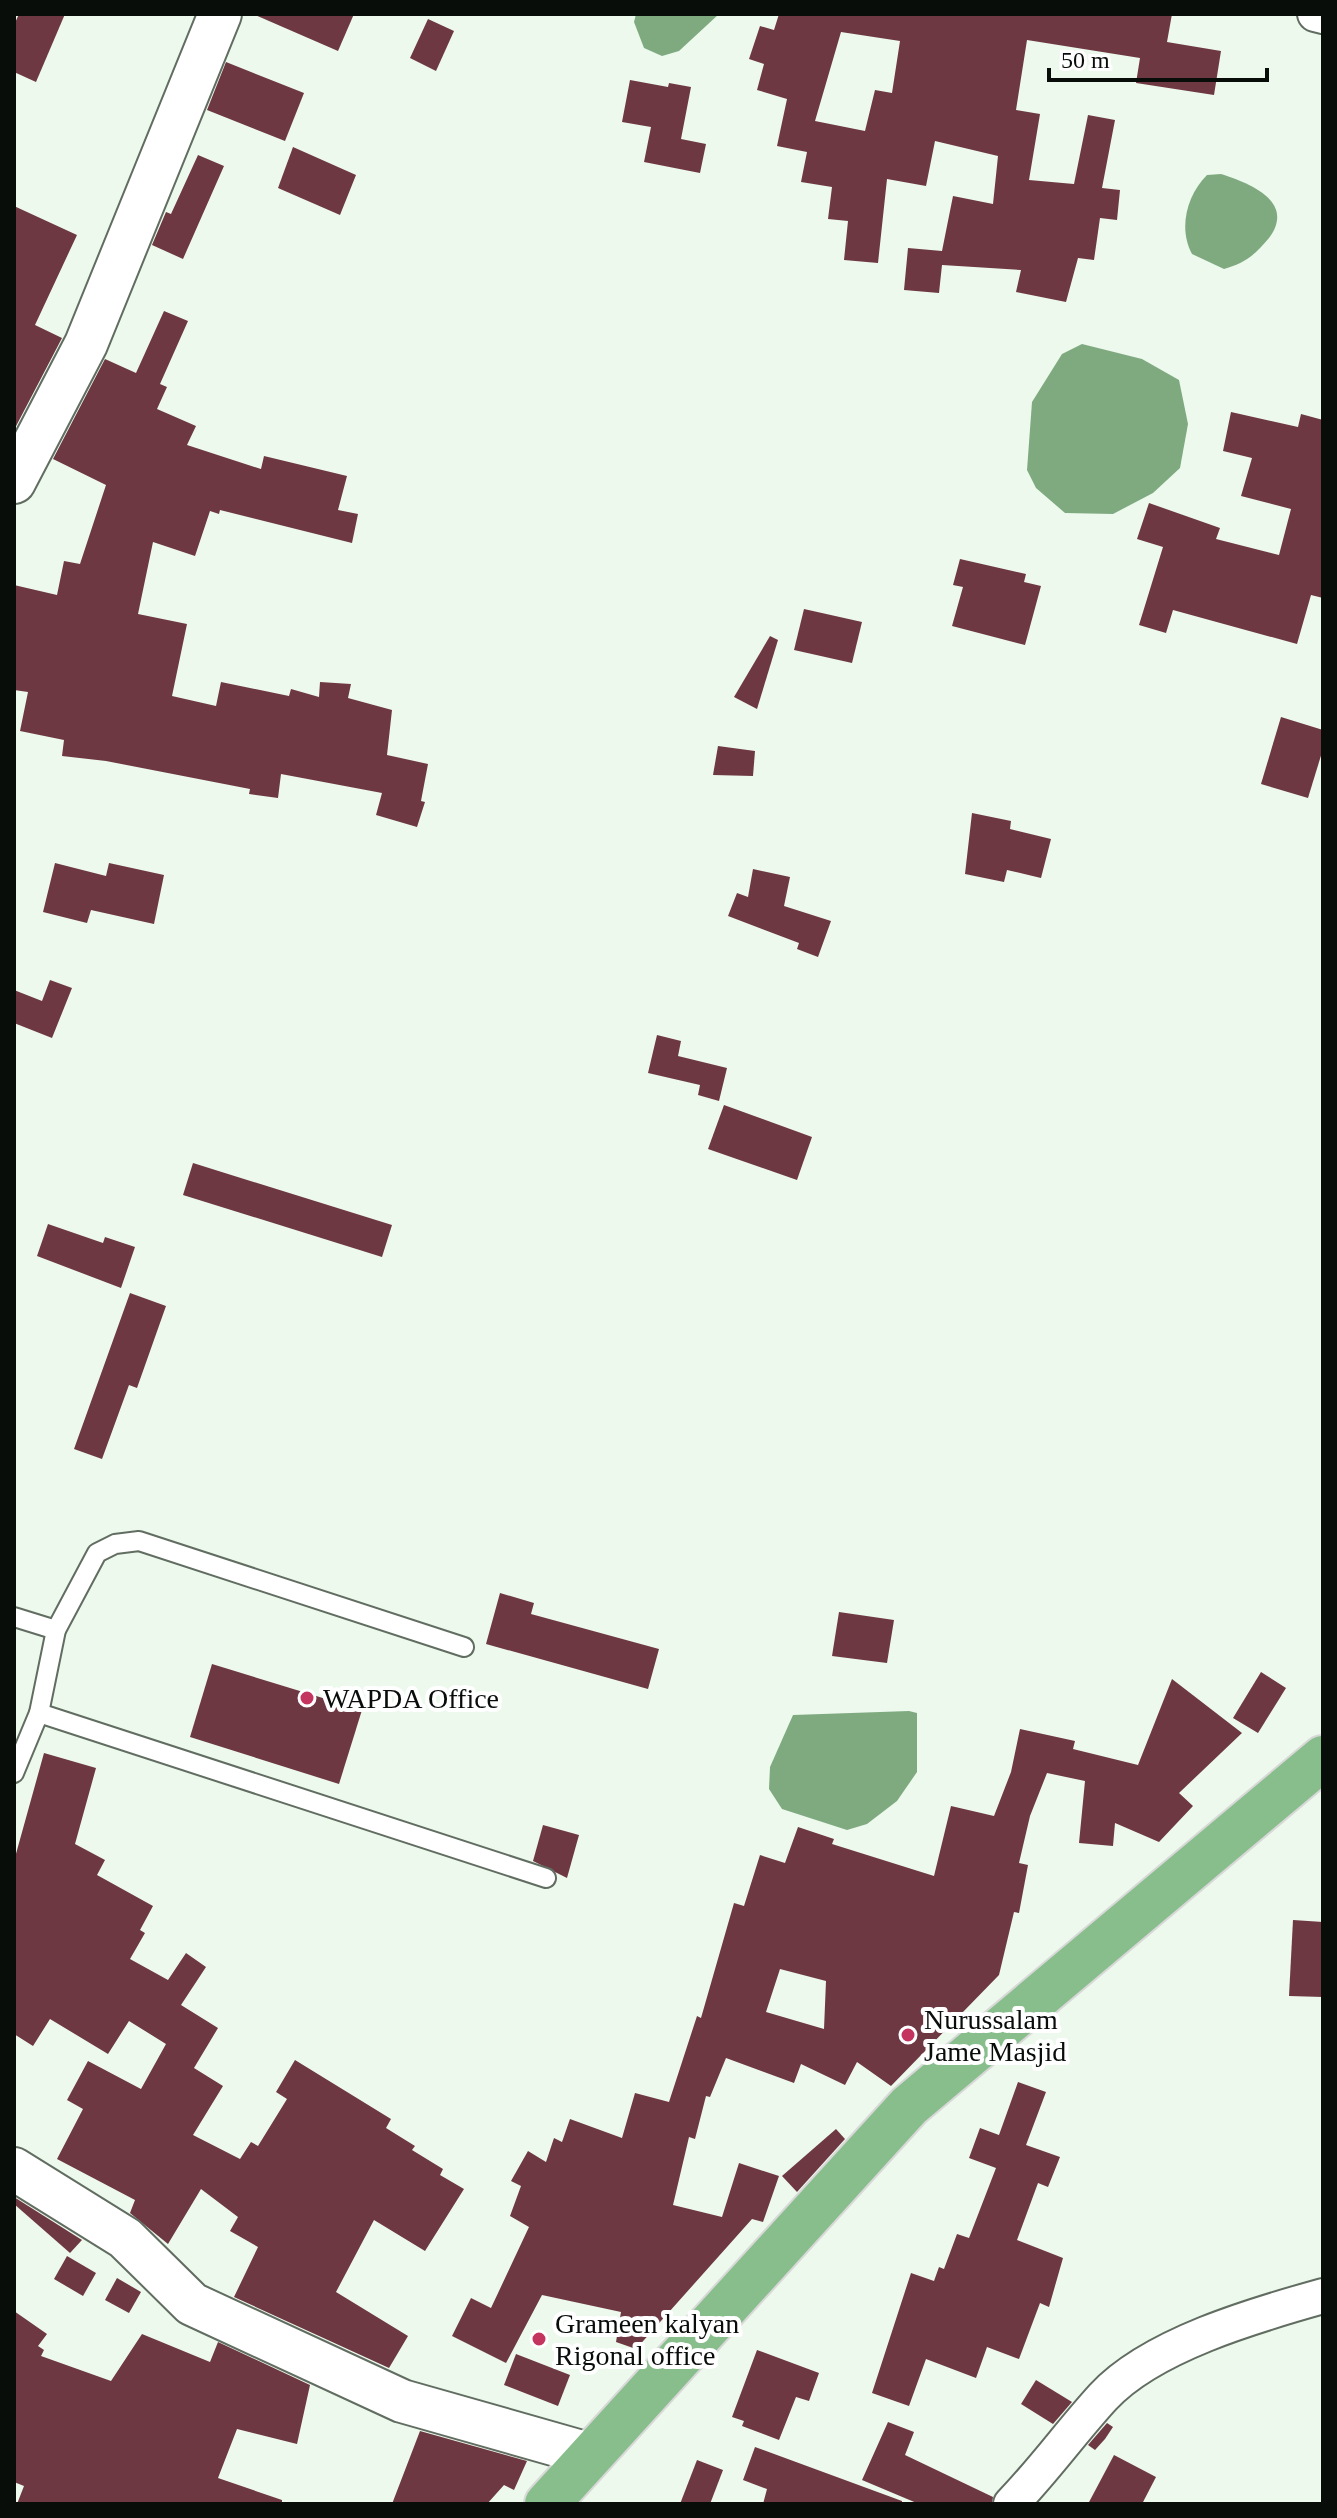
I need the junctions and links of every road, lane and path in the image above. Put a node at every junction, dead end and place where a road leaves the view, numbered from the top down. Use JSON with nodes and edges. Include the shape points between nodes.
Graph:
{"nodes":[{"id":1,"x":220,"y":14,"type":"edge"},
{"id":2,"x":1315,"y":14,"type":"edge"},
{"id":3,"x":1323,"y":16,"type":"edge"},
{"id":4,"x":14,"y":482,"type":"edge"},
{"id":5,"x":14,"y":1617,"type":"edge"},
{"id":6,"x":56,"y":1630,"type":"junction"},
{"id":7,"x":464,"y":1647,"type":"dead end"},
{"id":8,"x":39,"y":1713,"type":"junction"},
{"id":9,"x":1323,"y":1758,"type":"edge"},
{"id":10,"x":14,"y":1773,"type":"edge"},
{"id":11,"x":546,"y":1878,"type":"dead end"},
{"id":12,"x":14,"y":2169,"type":"edge"},
{"id":13,"x":1323,"y":2296,"type":"edge"},
{"id":14,"x":592,"y":2455,"type":"junction"},
{"id":15,"x":547,"y":2504,"type":"edge"},
{"id":16,"x":1011,"y":2504,"type":"edge"}],
"edges":[{"from":1,"to":4,"type":"street","via":[[86,344]]},
{"from":2,"to":3,"type":"street"},
{"from":5,"to":6,"type":"lane"},
{"from":6,"to":7,"type":"lane","via":[[97,1553],[139,1541]]},
{"from":6,"to":8,"type":"lane"},
{"from":8,"to":10,"type":"lane"},
{"from":8,"to":11,"type":"lane"},
{"from":9,"to":14,"type":"highway","via":[[909,2106]]},
{"from":12,"to":14,"type":"street","via":[[125,2238],[192,2304],[402,2401]]},
{"from":13,"to":16,"type":"street","via":[[1183,2344],[1124,2379]]},
{"from":14,"to":15,"type":"highway"}]}
